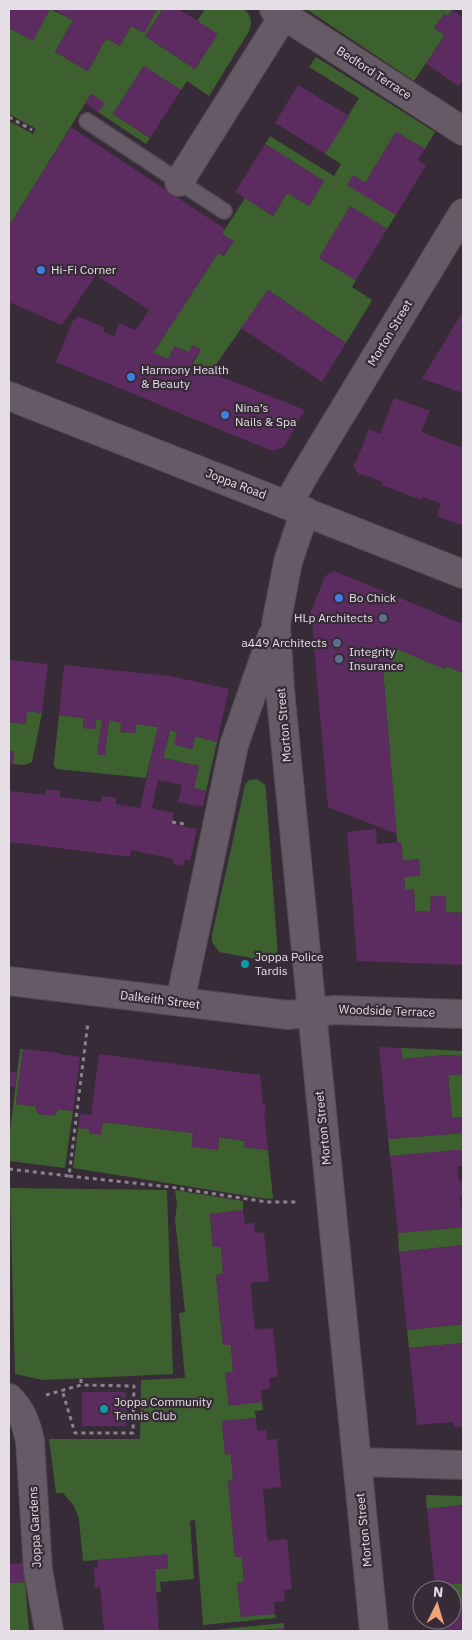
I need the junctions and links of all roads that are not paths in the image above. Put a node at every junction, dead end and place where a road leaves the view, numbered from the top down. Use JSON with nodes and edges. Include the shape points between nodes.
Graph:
{"nodes":[{"id":1,"x":279,"y":12,"type":"edge"},
{"id":2,"x":87,"y":121,"type":"dead end"},
{"id":3,"x":463,"y":131,"type":"edge"},
{"id":4,"x":179,"y":182,"type":"junction"},
{"id":5,"x":224,"y":212,"type":"dead end"},
{"id":6,"x":463,"y":213,"type":"edge"},
{"id":7,"x":9,"y":396,"type":"edge"},
{"id":8,"x":297,"y":508,"type":"junction"},
{"id":9,"x":463,"y":574,"type":"edge"},
{"id":10,"x":276,"y":624,"type":"junction"},
{"id":11,"x":9,"y":981,"type":"edge"},
{"id":12,"x":180,"y":1002,"type":"junction"},
{"id":13,"x":312,"y":1012,"type":"junction"},
{"id":14,"x":463,"y":1014,"type":"edge"},
{"id":15,"x":18,"y":1409,"type":"edge"},
{"id":16,"x":358,"y":1462,"type":"junction"},
{"id":17,"x":463,"y":1465,"type":"edge"},
{"id":18,"x":49,"y":1631,"type":"edge"},
{"id":19,"x":374,"y":1631,"type":"edge"}],
"edges":[{"from":1,"to":3,"type":"street","name":"Bedford Terrace"},
{"from":1,"to":4,"type":"street","name":"Bedford Terrace"},
{"from":2,"to":4,"type":"lane"},
{"from":4,"to":5,"type":"lane"},
{"from":6,"to":8,"type":"street","name":"Morton Street","via":[[302,477]]},
{"from":7,"to":8,"type":"street","name":"Joppa Road"},
{"from":8,"to":9,"type":"street","name":"Joppa Road"},
{"from":8,"to":10,"type":"street","name":"Morton Street"},
{"from":10,"to":12,"type":"street","name":"Morton Street","via":[[234,745]]},
{"from":10,"to":13,"type":"street","name":"Morton Street"},
{"from":11,"to":12,"type":"street","name":"Dalkeith Street"},
{"from":12,"to":13,"type":"street","name":"Dalkeith Street","via":[[288,1015]]},
{"from":13,"to":14,"type":"street","name":"Woodside Terrace"},
{"from":13,"to":16,"type":"street","name":"Morton Street"},
{"from":15,"to":18,"type":"street","name":"Joppa Gardens","via":[[31,1457],[38,1570]]},
{"from":16,"to":17,"type":"street"},
{"from":16,"to":19,"type":"street","name":"Morton Street"}]}
